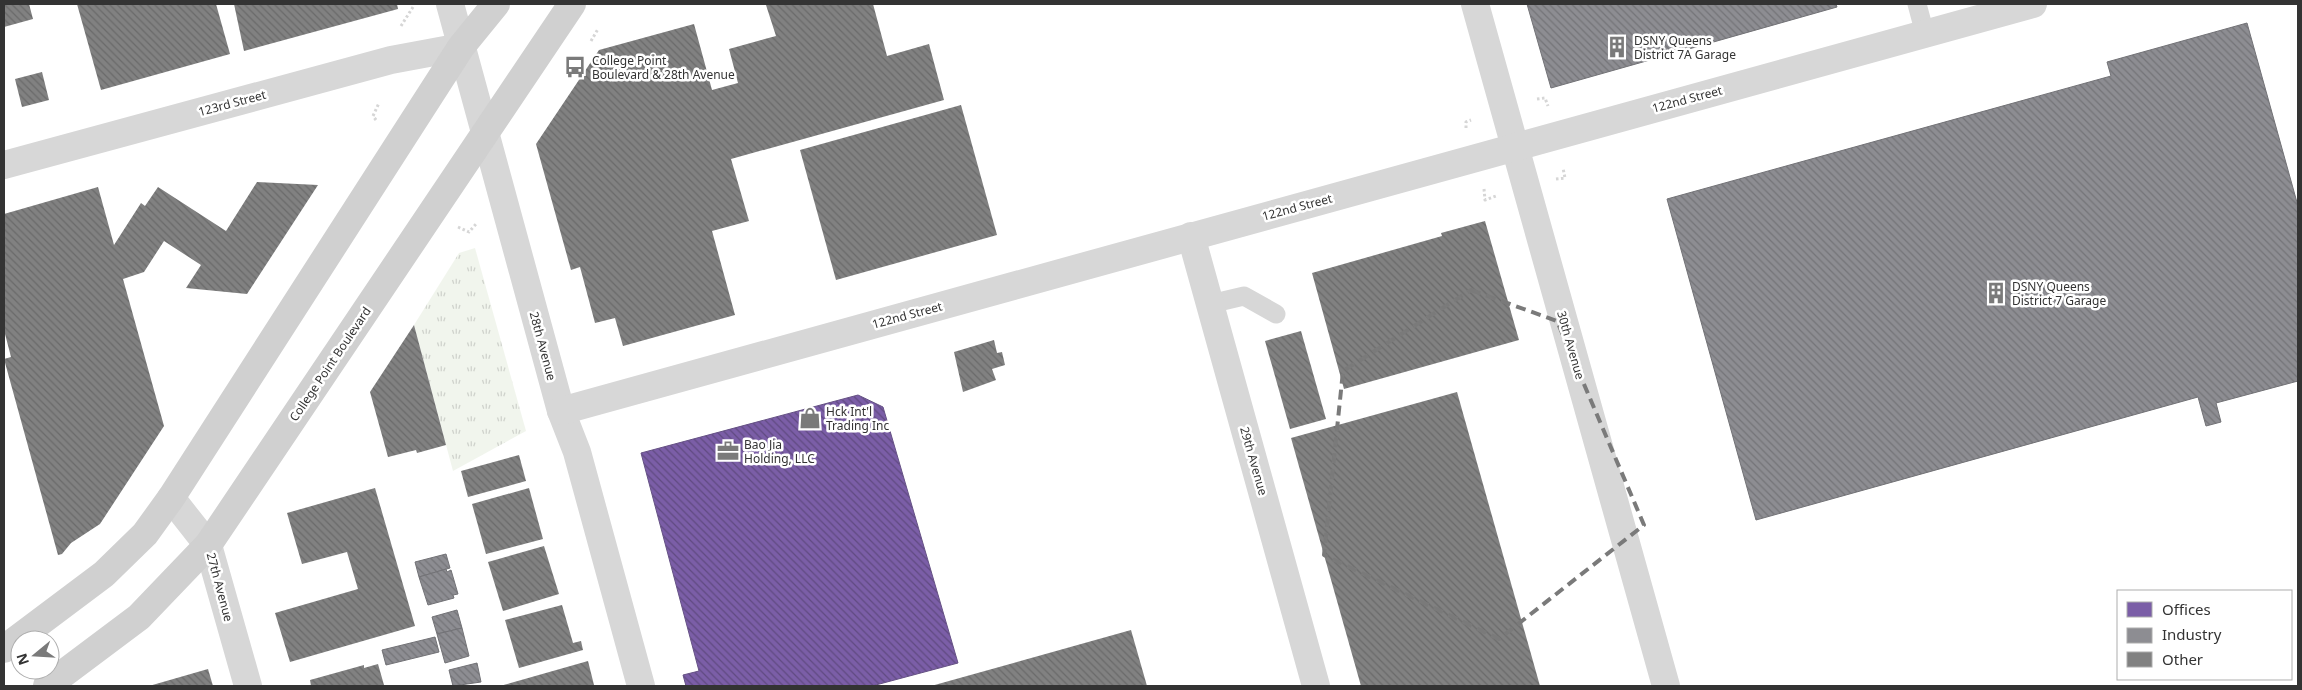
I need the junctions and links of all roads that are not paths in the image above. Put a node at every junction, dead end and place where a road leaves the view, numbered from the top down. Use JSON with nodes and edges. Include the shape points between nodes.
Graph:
{"nodes":[{"id":1,"x":450,"y":4,"type":"edge"},
{"id":2,"x":496,"y":4,"type":"edge"},
{"id":3,"x":572,"y":4,"type":"edge"},
{"id":4,"x":1475,"y":4,"type":"edge"},
{"id":5,"x":1917,"y":4,"type":"edge"},
{"id":6,"x":2033,"y":4,"type":"edge"},
{"id":7,"x":1925,"y":34,"type":"junction"},
{"id":8,"x":461,"y":47,"type":"junction"},
{"id":9,"x":486,"y":133,"type":"junction"},
{"id":10,"x":1515,"y":147,"type":"junction"},
{"id":11,"x":4,"y":165,"type":"edge"},
{"id":12,"x":1191,"y":236,"type":"junction"},
{"id":13,"x":1210,"y":304,"type":"junction"},
{"id":14,"x":1276,"y":314,"type":"dead end"},
{"id":15,"x":561,"y":411,"type":"junction"},
{"id":16,"x":171,"y":498,"type":"junction"},
{"id":17,"x":208,"y":545,"type":"junction"},
{"id":18,"x":4,"y":649,"type":"edge"},
{"id":19,"x":47,"y":686,"type":"edge"},
{"id":20,"x":248,"y":686,"type":"edge"},
{"id":21,"x":641,"y":686,"type":"edge"},
{"id":22,"x":1316,"y":686,"type":"edge"},
{"id":23,"x":1666,"y":686,"type":"edge"}],
"edges":[{"from":1,"to":8,"type":"street","name":"28th Avenue"},
{"from":2,"to":8,"type":"main road"},
{"from":3,"to":9,"type":"main road","name":"College Point Boulevard"},
{"from":4,"to":10,"type":"street","name":"30th Avenue"},
{"from":5,"to":7,"type":"lane"},
{"from":6,"to":7,"type":"street","name":"122nd Street"},
{"from":7,"to":10,"type":"street","name":"122nd Street"},
{"from":8,"to":9,"type":"street","name":"28th Avenue"},
{"from":8,"to":11,"type":"street","name":"123rd Street","via":[[391,60]]},
{"from":8,"to":16,"type":"main road"},
{"from":9,"to":15,"type":"street","name":"28th Avenue"},
{"from":9,"to":17,"type":"main road","name":"College Point Boulevard"},
{"from":10,"to":12,"type":"street","name":"122nd Street"},
{"from":10,"to":23,"type":"street","name":"30th Avenue"},
{"from":12,"to":13,"type":"street","name":"29th Avenue"},
{"from":12,"to":15,"type":"street","name":"122nd Street"},
{"from":13,"to":14,"type":"lane","via":[[1244,296]]},
{"from":13,"to":22,"type":"street","name":"29th Avenue"},
{"from":15,"to":21,"type":"street","name":"28th Avenue","via":[[577,452]]},
{"from":16,"to":17,"type":"street","name":"27th Avenue"},
{"from":16,"to":18,"type":"main road","via":[[144,534],[104,574]]},
{"from":17,"to":19,"type":"main road","name":"College Point Boulevard","via":[[139,617]]},
{"from":17,"to":20,"type":"street","name":"27th Avenue"}]}
